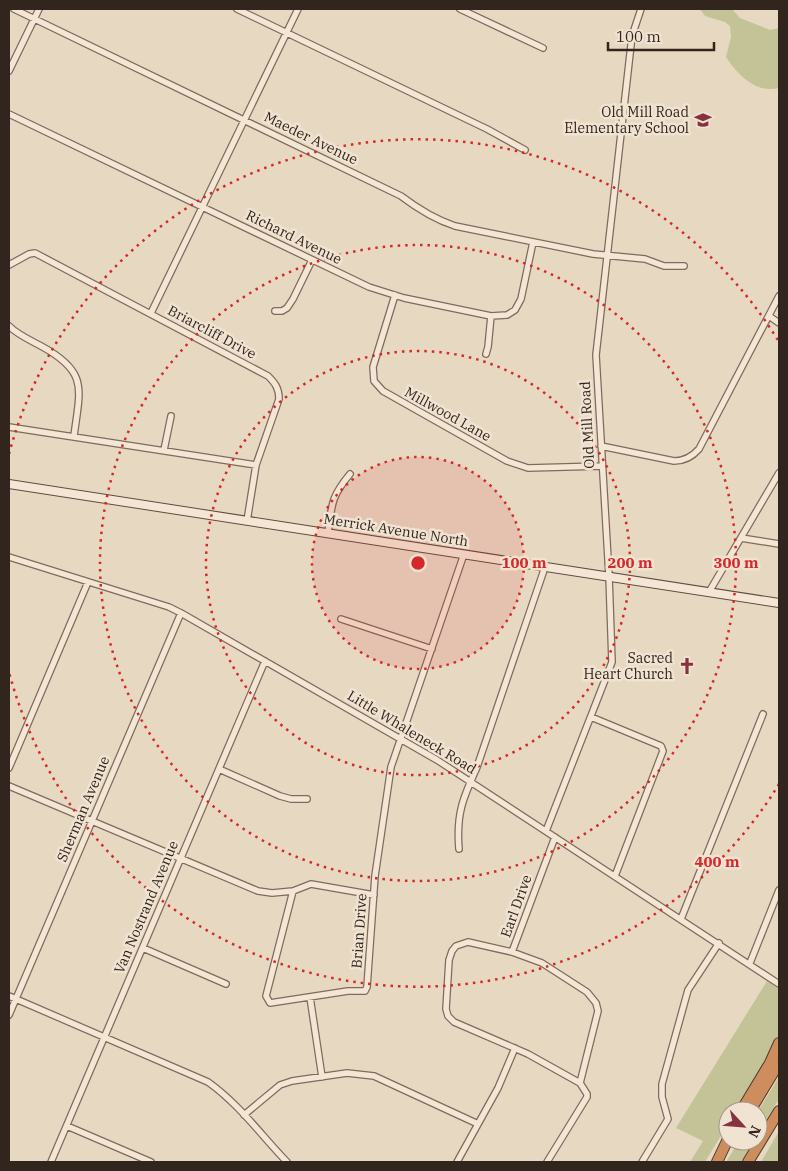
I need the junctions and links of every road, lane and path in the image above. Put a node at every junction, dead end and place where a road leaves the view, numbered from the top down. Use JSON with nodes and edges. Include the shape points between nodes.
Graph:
{"nodes":[{"id":1,"x":14,"y":9,"type":"edge"},
{"id":2,"x":39,"y":9,"type":"edge"},
{"id":3,"x":237,"y":9,"type":"edge"},
{"id":4,"x":298,"y":9,"type":"edge"},
{"id":5,"x":460,"y":9,"type":"edge"},
{"id":6,"x":641,"y":9,"type":"edge"},
{"id":7,"x":34,"y":18,"type":"junction"},
{"id":8,"x":287,"y":33,"type":"junction"},
{"id":9,"x":543,"y":48,"type":"dead end"},
{"id":10,"x":9,"y":71,"type":"edge"},
{"id":11,"x":9,"y":114,"type":"edge"},
{"id":12,"x":245,"y":120,"type":"junction"},
{"id":13,"x":525,"y":150,"type":"dead end"},
{"id":14,"x":203,"y":207,"type":"junction"},
{"id":15,"x":533,"y":242,"type":"junction"},
{"id":16,"x":607,"y":254,"type":"junction"},
{"id":17,"x":312,"y":260,"type":"junction"},
{"id":18,"x":9,"y":265,"type":"edge"},
{"id":19,"x":684,"y":266,"type":"dead end"},
{"id":20,"x":395,"y":295,"type":"junction"},
{"id":21,"x":779,"y":296,"type":"edge"},
{"id":22,"x":275,"y":311,"type":"dead end"},
{"id":23,"x":151,"y":314,"type":"junction"},
{"id":24,"x":491,"y":316,"type":"junction"},
{"id":25,"x":769,"y":316,"type":"junction"},
{"id":26,"x":779,"y":323,"type":"edge"},
{"id":27,"x":9,"y":326,"type":"edge"},
{"id":28,"x":486,"y":354,"type":"dead end"},
{"id":29,"x":171,"y":416,"type":"dead end"},
{"id":30,"x":9,"y":427,"type":"edge"},
{"id":31,"x":74,"y":436,"type":"junction"},
{"id":32,"x":601,"y":446,"type":"junction"},
{"id":33,"x":164,"y":450,"type":"junction"},
{"id":34,"x":256,"y":465,"type":"junction"},
{"id":35,"x":602,"y":466,"type":"junction"},
{"id":36,"x":779,"y":472,"type":"edge"},
{"id":37,"x":350,"y":474,"type":"dead end"},
{"id":38,"x":9,"y":484,"type":"edge"},
{"id":39,"x":247,"y":521,"type":"junction"},
{"id":40,"x":328,"y":532,"type":"junction"},
{"id":41,"x":741,"y":538,"type":"junction"},
{"id":42,"x":779,"y":544,"type":"edge"},
{"id":43,"x":464,"y":554,"type":"junction"},
{"id":44,"x":9,"y":557,"type":"edge"},
{"id":45,"x":545,"y":567,"type":"junction"},
{"id":46,"x":609,"y":576,"type":"junction"},
{"id":47,"x":88,"y":582,"type":"junction"},
{"id":48,"x":709,"y":592,"type":"junction"},
{"id":49,"x":779,"y":602,"type":"edge"},
{"id":50,"x":181,"y":613,"type":"junction"},
{"id":51,"x":341,"y":619,"type":"dead end"},
{"id":52,"x":432,"y":649,"type":"junction"},
{"id":53,"x":265,"y":661,"type":"junction"},
{"id":54,"x":764,"y":714,"type":"dead end"},
{"id":55,"x":591,"y":717,"type":"junction"},
{"id":56,"x":401,"y":739,"type":"junction"},
{"id":57,"x":9,"y":768,"type":"edge"},
{"id":58,"x":219,"y":770,"type":"junction"},
{"id":59,"x":471,"y":782,"type":"junction"},
{"id":60,"x":9,"y":786,"type":"edge"},
{"id":61,"x":307,"y":800,"type":"dead end"},
{"id":62,"x":92,"y":821,"type":"junction"},
{"id":63,"x":546,"y":831,"type":"junction"},
{"id":64,"x":555,"y":837,"type":"junction"},
{"id":65,"x":459,"y":849,"type":"dead end"},
{"id":66,"x":180,"y":859,"type":"junction"},
{"id":67,"x":615,"y":876,"type":"junction"},
{"id":68,"x":779,"y":890,"type":"edge"},
{"id":69,"x":293,"y":891,"type":"junction"},
{"id":70,"x":374,"y":895,"type":"junction"},
{"id":71,"x":681,"y":919,"type":"junction"},
{"id":72,"x":719,"y":943,"type":"junction"},
{"id":73,"x":142,"y":948,"type":"junction"},
{"id":74,"x":512,"y":952,"type":"junction"},
{"id":75,"x":750,"y":964,"type":"junction"},
{"id":76,"x":778,"y":982,"type":"edge"},
{"id":77,"x":226,"y":984,"type":"dead end"},
{"id":78,"x":9,"y":996,"type":"edge"},
{"id":79,"x":310,"y":997,"type":"junction"},
{"id":80,"x":16,"y":999,"type":"junction"},
{"id":81,"x":9,"y":1015,"type":"edge"},
{"id":82,"x":105,"y":1037,"type":"junction"},
{"id":83,"x":779,"y":1043,"type":"edge"},
{"id":84,"x":515,"y":1048,"type":"junction"},
{"id":85,"x":779,"y":1063,"type":"edge"},
{"id":86,"x":322,"y":1077,"type":"junction"},
{"id":87,"x":580,"y":1083,"type":"junction"},
{"id":88,"x":747,"y":1101,"type":"edge"},
{"id":89,"x":756,"y":1101,"type":"edge"},
{"id":90,"x":779,"y":1111,"type":"edge"},
{"id":91,"x":244,"y":1115,"type":"junction"},
{"id":92,"x":478,"y":1124,"type":"junction"},
{"id":93,"x":67,"y":1126,"type":"junction"},
{"id":94,"x":725,"y":1151,"type":"edge"},
{"id":95,"x":52,"y":1162,"type":"edge"},
{"id":96,"x":151,"y":1162,"type":"edge"},
{"id":97,"x":287,"y":1162,"type":"edge"},
{"id":98,"x":457,"y":1162,"type":"edge"},
{"id":99,"x":547,"y":1162,"type":"edge"},
{"id":100,"x":642,"y":1162,"type":"edge"},
{"id":101,"x":718,"y":1162,"type":"edge"},
{"id":102,"x":748,"y":1162,"type":"edge"}],
"edges":[{"from":1,"to":7,"type":"street","name":"Maeder Avenue"},
{"from":2,"to":7,"type":"street"},
{"from":3,"to":8,"type":"street"},
{"from":4,"to":8,"type":"street"},
{"from":5,"to":9,"type":"street"},
{"from":6,"to":16,"type":"street","name":"Old Mill Road","via":[[632,36]]},
{"from":7,"to":10,"type":"street"},
{"from":7,"to":12,"type":"street","name":"Maeder Avenue"},
{"from":8,"to":12,"type":"street"},
{"from":8,"to":13,"type":"street"},
{"from":11,"to":14,"type":"street","name":"Richard Avenue"},
{"from":12,"to":14,"type":"street"},
{"from":12,"to":15,"type":"street","name":"Maeder Avenue","via":[[401,196],[438,220]]},
{"from":14,"to":17,"type":"street","name":"Richard Avenue"},
{"from":14,"to":23,"type":"street"},
{"from":15,"to":16,"type":"street","name":"Maeder Avenue"},
{"from":15,"to":24,"type":"street","name":"Richard Avenue","via":[[519,304],[507,315]]},
{"from":16,"to":19,"type":"street","name":"Maeder Avenue","via":[[646,259],[664,266]]},
{"from":16,"to":32,"type":"street","name":"Old Mill Road","via":[[596,355]]},
{"from":17,"to":20,"type":"street","name":"Richard Avenue","via":[[369,287]]},
{"from":17,"to":22,"type":"street","via":[[290,304],[282,311]]},
{"from":18,"to":23,"type":"street","name":"Briarcliff Drive","via":[[35,253]]},
{"from":20,"to":24,"type":"street","name":"Richard Avenue"},
{"from":20,"to":35,"type":"street","name":"Millwood Lane","via":[[373,367],[374,381],[383,391],[520,467]]},
{"from":21,"to":25,"type":"street"},
{"from":23,"to":34,"type":"street","name":"Briarcliff Drive","via":[[268,376],[275,383],[279,399]]},
{"from":24,"to":28,"type":"street"},
{"from":25,"to":26,"type":"street"},
{"from":25,"to":32,"type":"street","via":[[694,455],[674,461]]},
{"from":27,"to":31,"type":"street","via":[[15,333],[63,359],[76,376],[80,391]]},
{"from":29,"to":33,"type":"street"},
{"from":30,"to":31,"type":"street"},
{"from":31,"to":33,"type":"street"},
{"from":32,"to":35,"type":"street","name":"Old Mill Road"},
{"from":33,"to":34,"type":"street"},
{"from":34,"to":39,"type":"street","name":"Briarcliff Drive"},
{"from":35,"to":46,"type":"street","name":"Old Mill Road"},
{"from":36,"to":41,"type":"street"},
{"from":37,"to":40,"type":"street","via":[[333,497]]},
{"from":38,"to":39,"type":"main road","name":"Merrick Avenue North"},
{"from":39,"to":40,"type":"main road","name":"Merrick Avenue North"},
{"from":40,"to":43,"type":"main road","name":"Merrick Avenue North"},
{"from":41,"to":42,"type":"street"},
{"from":41,"to":48,"type":"street"},
{"from":43,"to":45,"type":"main road","name":"Merrick Avenue North"},
{"from":43,"to":52,"type":"street","name":"Brian Drive"},
{"from":44,"to":47,"type":"street","name":"Little Whaleneck Road"},
{"from":45,"to":46,"type":"main road","name":"Merrick Avenue North"},
{"from":45,"to":59,"type":"street"},
{"from":46,"to":48,"type":"main road","name":"Merrick Avenue North"},
{"from":46,"to":55,"type":"street","name":"Old Mill Road","via":[[612,662]]},
{"from":47,"to":50,"type":"street","name":"Little Whaleneck Road"},
{"from":47,"to":57,"type":"street"},
{"from":48,"to":49,"type":"main road","name":"Merrick Avenue North"},
{"from":50,"to":53,"type":"street","name":"Little Whaleneck Road"},
{"from":50,"to":62,"type":"street","name":"Sherman Avenue"},
{"from":51,"to":52,"type":"street"},
{"from":52,"to":56,"type":"street","name":"Brian Drive"},
{"from":53,"to":56,"type":"street","name":"Little Whaleneck Road"},
{"from":53,"to":58,"type":"street","name":"Van Nostrand Avenue"},
{"from":54,"to":71,"type":"street"},
{"from":55,"to":63,"type":"street","name":"Old Mill Road"},
{"from":55,"to":67,"type":"street","via":[[645,738],[661,746],[663,751]]},
{"from":56,"to":59,"type":"street","name":"Little Whaleneck Road"},
{"from":56,"to":70,"type":"street","name":"Brian Drive","via":[[391,767]]},
{"from":58,"to":61,"type":"street","via":[[280,796]]},
{"from":58,"to":66,"type":"street","name":"Van Nostrand Avenue"},
{"from":59,"to":63,"type":"street","name":"Little Whaleneck Road"},
{"from":59,"to":65,"type":"street","via":[[460,808]]},
{"from":60,"to":62,"type":"street"},
{"from":62,"to":66,"type":"street"},
{"from":62,"to":80,"type":"street","name":"Sherman Avenue"},
{"from":63,"to":64,"type":"street","name":"Little Whaleneck Road"},
{"from":64,"to":67,"type":"street","name":"Little Whaleneck Road"},
{"from":64,"to":74,"type":"street","name":"Earl Drive"},
{"from":66,"to":69,"type":"street","via":[[258,892]]},
{"from":66,"to":73,"type":"street","name":"Van Nostrand Avenue"},
{"from":67,"to":71,"type":"street","name":"Little Whaleneck Road"},
{"from":68,"to":75,"type":"street"},
{"from":69,"to":70,"type":"street","via":[[311,884]]},
{"from":69,"to":79,"type":"street","via":[[266,996],[270,1003]]},
{"from":70,"to":79,"type":"street","name":"Brian Drive","via":[[367,988]]},
{"from":71,"to":72,"type":"street","name":"Little Whaleneck Road"},
{"from":72,"to":75,"type":"street","name":"Little Whaleneck Road"},
{"from":72,"to":100,"type":"street","via":[[688,990],[662,1084],[668,1120]]},
{"from":73,"to":77,"type":"street"},
{"from":73,"to":82,"type":"street","name":"Van Nostrand Avenue"},
{"from":74,"to":84,"type":"street","via":[[468,942],[456,946],[449,960],[446,1009],[454,1022]]},
{"from":74,"to":87,"type":"street","name":"Earl Drive","via":[[542,963],[587,992],[596,1003],[598,1012]]},
{"from":75,"to":76,"type":"street","name":"Little Whaleneck Road"},
{"from":78,"to":80,"type":"street"},
{"from":79,"to":86,"type":"street"},
{"from":80,"to":81,"type":"street","name":"Sherman Avenue"},
{"from":80,"to":82,"type":"street"},
{"from":82,"to":91,"type":"street","via":[[208,1082],[223,1092]]},
{"from":82,"to":93,"type":"street","name":"Van Nostrand Avenue"},
{"from":83,"to":88,"type":"highway"},
{"from":84,"to":87,"type":"street"},
{"from":84,"to":92,"type":"street"},
{"from":85,"to":89,"type":"highway"},
{"from":86,"to":91,"type":"street","via":[[280,1085]]},
{"from":86,"to":92,"type":"street","via":[[347,1073],[374,1076]]},
{"from":87,"to":99,"type":"street","name":"Earl Drive","via":[[587,1097]]},
{"from":90,"to":102,"type":"highway"},
{"from":91,"to":97,"type":"street"},
{"from":92,"to":98,"type":"street"},
{"from":93,"to":95,"type":"street","name":"Van Nostrand Avenue"},
{"from":93,"to":96,"type":"street"},
{"from":94,"to":101,"type":"highway"}]}
